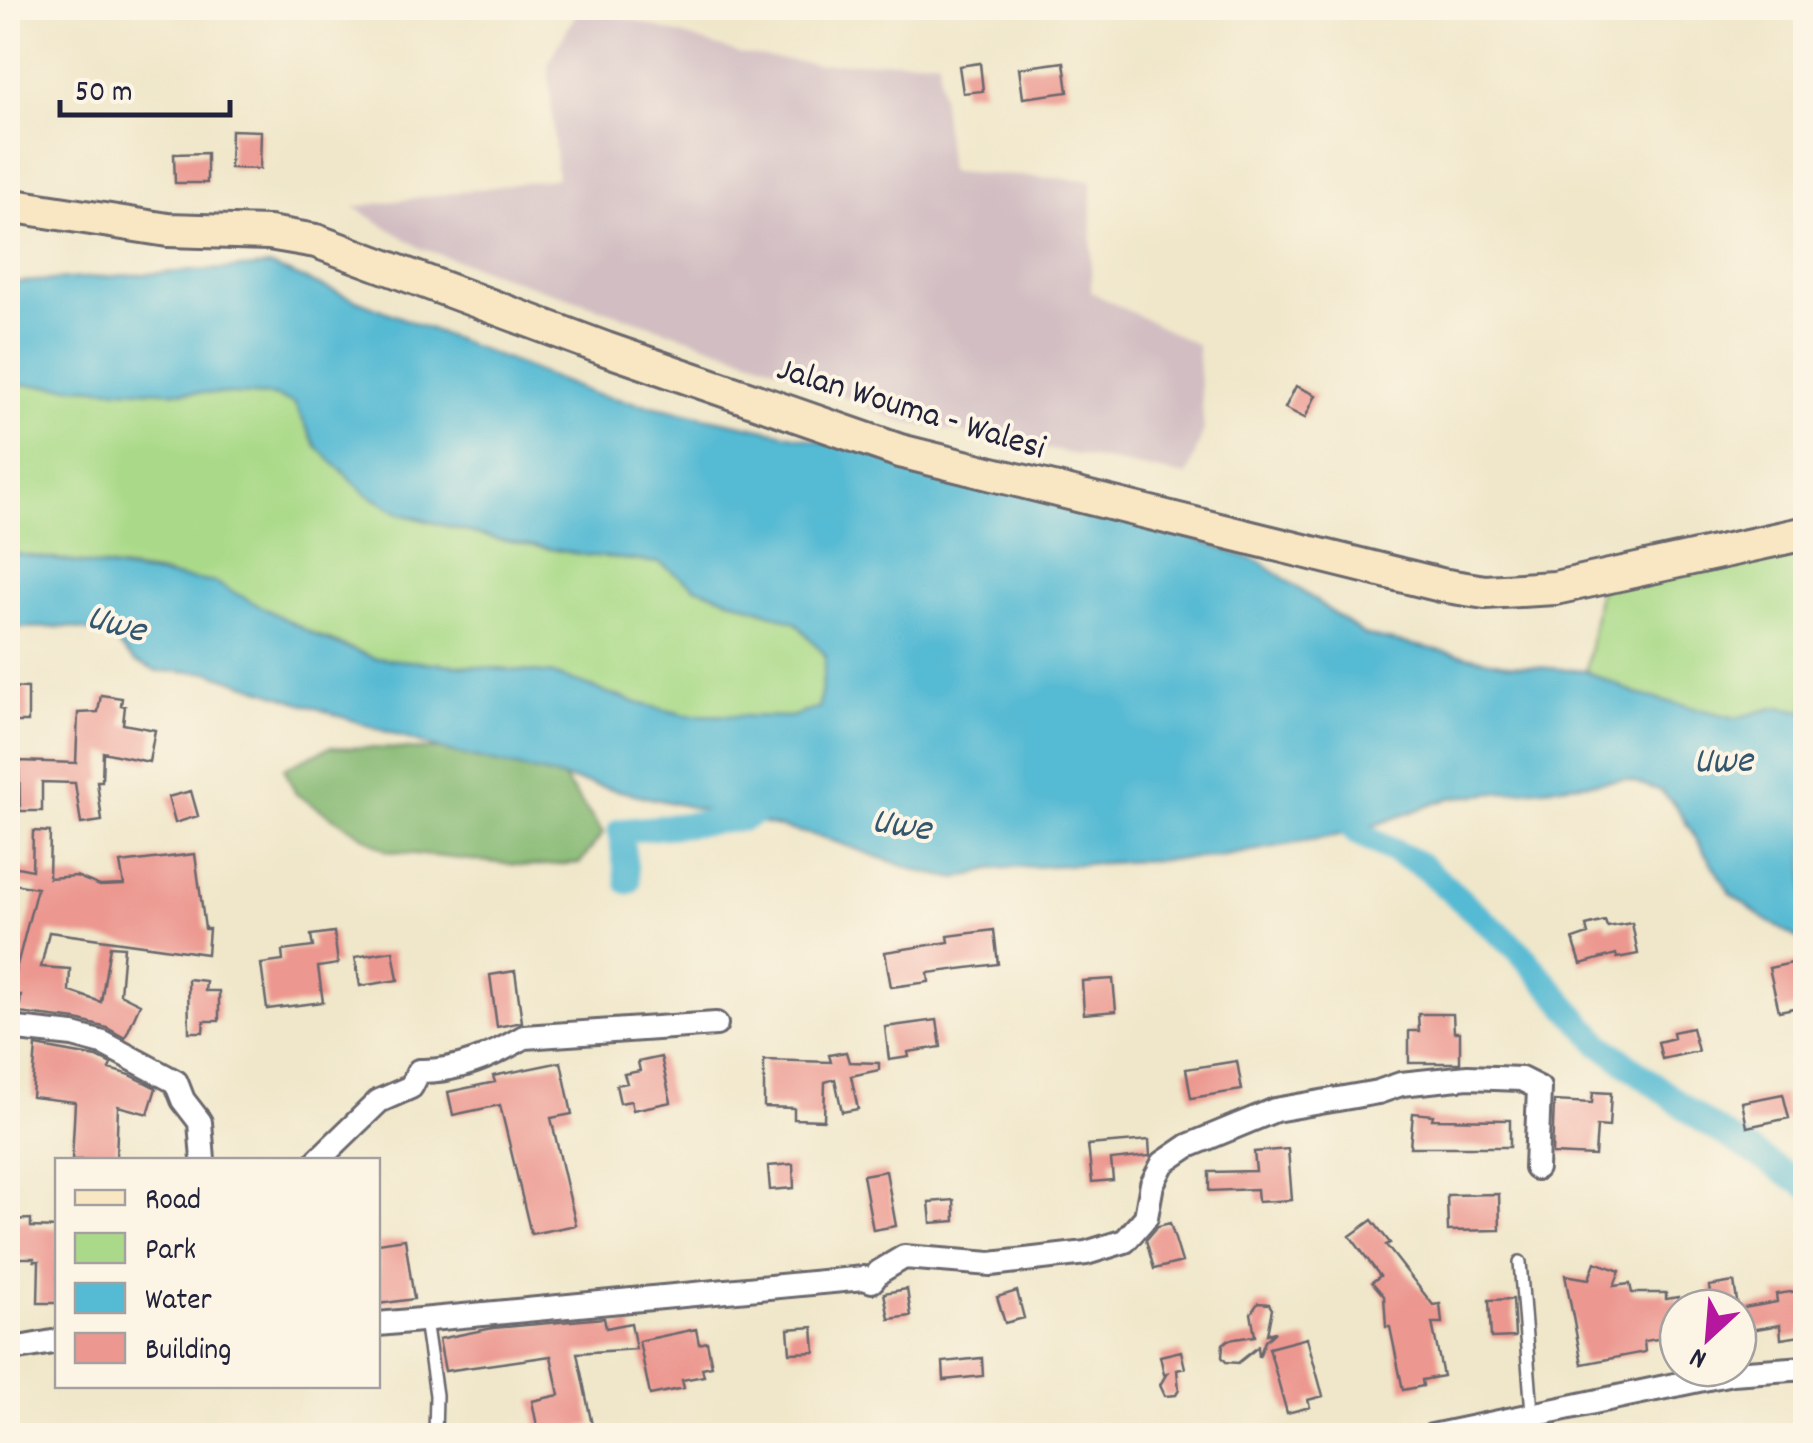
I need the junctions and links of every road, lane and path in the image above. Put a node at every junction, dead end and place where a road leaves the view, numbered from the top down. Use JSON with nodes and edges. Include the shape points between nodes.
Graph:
{"nodes":[{"id":1,"x":8,"y":206,"type":"edge"},
{"id":2,"x":1806,"y":533,"type":"edge"},
{"id":3,"x":716,"y":1024,"type":"dead end"},
{"id":4,"x":8,"y":1028,"type":"edge"},
{"id":5,"x":203,"y":1158,"type":"edge"},
{"id":6,"x":320,"y":1158,"type":"edge"},
{"id":7,"x":1536,"y":1168,"type":"dead end"},
{"id":8,"x":1520,"y":1262,"type":"dead end"},
{"id":9,"x":425,"y":1320,"type":"junction"},
{"id":10,"x":380,"y":1324,"type":"edge"},
{"id":11,"x":55,"y":1342,"type":"edge"},
{"id":12,"x":8,"y":1350,"type":"edge"},
{"id":13,"x":1806,"y":1368,"type":"edge"},
{"id":14,"x":1532,"y":1412,"type":"junction"},
{"id":15,"x":435,"y":1436,"type":"edge"},
{"id":16,"x":1432,"y":1436,"type":"edge"}],
"edges":[{"from":1,"to":2,"type":"street","name":"Jalan Wouma - Walesi","via":[[168,230],[316,241],[900,452],[1456,588],[1555,588]]},
{"from":3,"to":6,"type":"street","via":[[524,1037],[442,1072],[419,1071],[411,1087],[379,1101]]},
{"from":4,"to":5,"type":"street","via":[[103,1043],[176,1082],[200,1122]]},
{"from":7,"to":9,"type":"street","via":[[1539,1088],[1521,1078],[1400,1084],[1276,1110],[1188,1146],[1163,1164],[1146,1217],[1125,1242],[1086,1254],[992,1264],[904,1257],[872,1282]]},
{"from":8,"to":14,"type":"lane"},
{"from":9,"to":10,"type":"street"},
{"from":9,"to":15,"type":"lane"},
{"from":11,"to":12,"type":"street"},
{"from":13,"to":14,"type":"street","via":[[1732,1373]]},
{"from":14,"to":16,"type":"street"}]}
